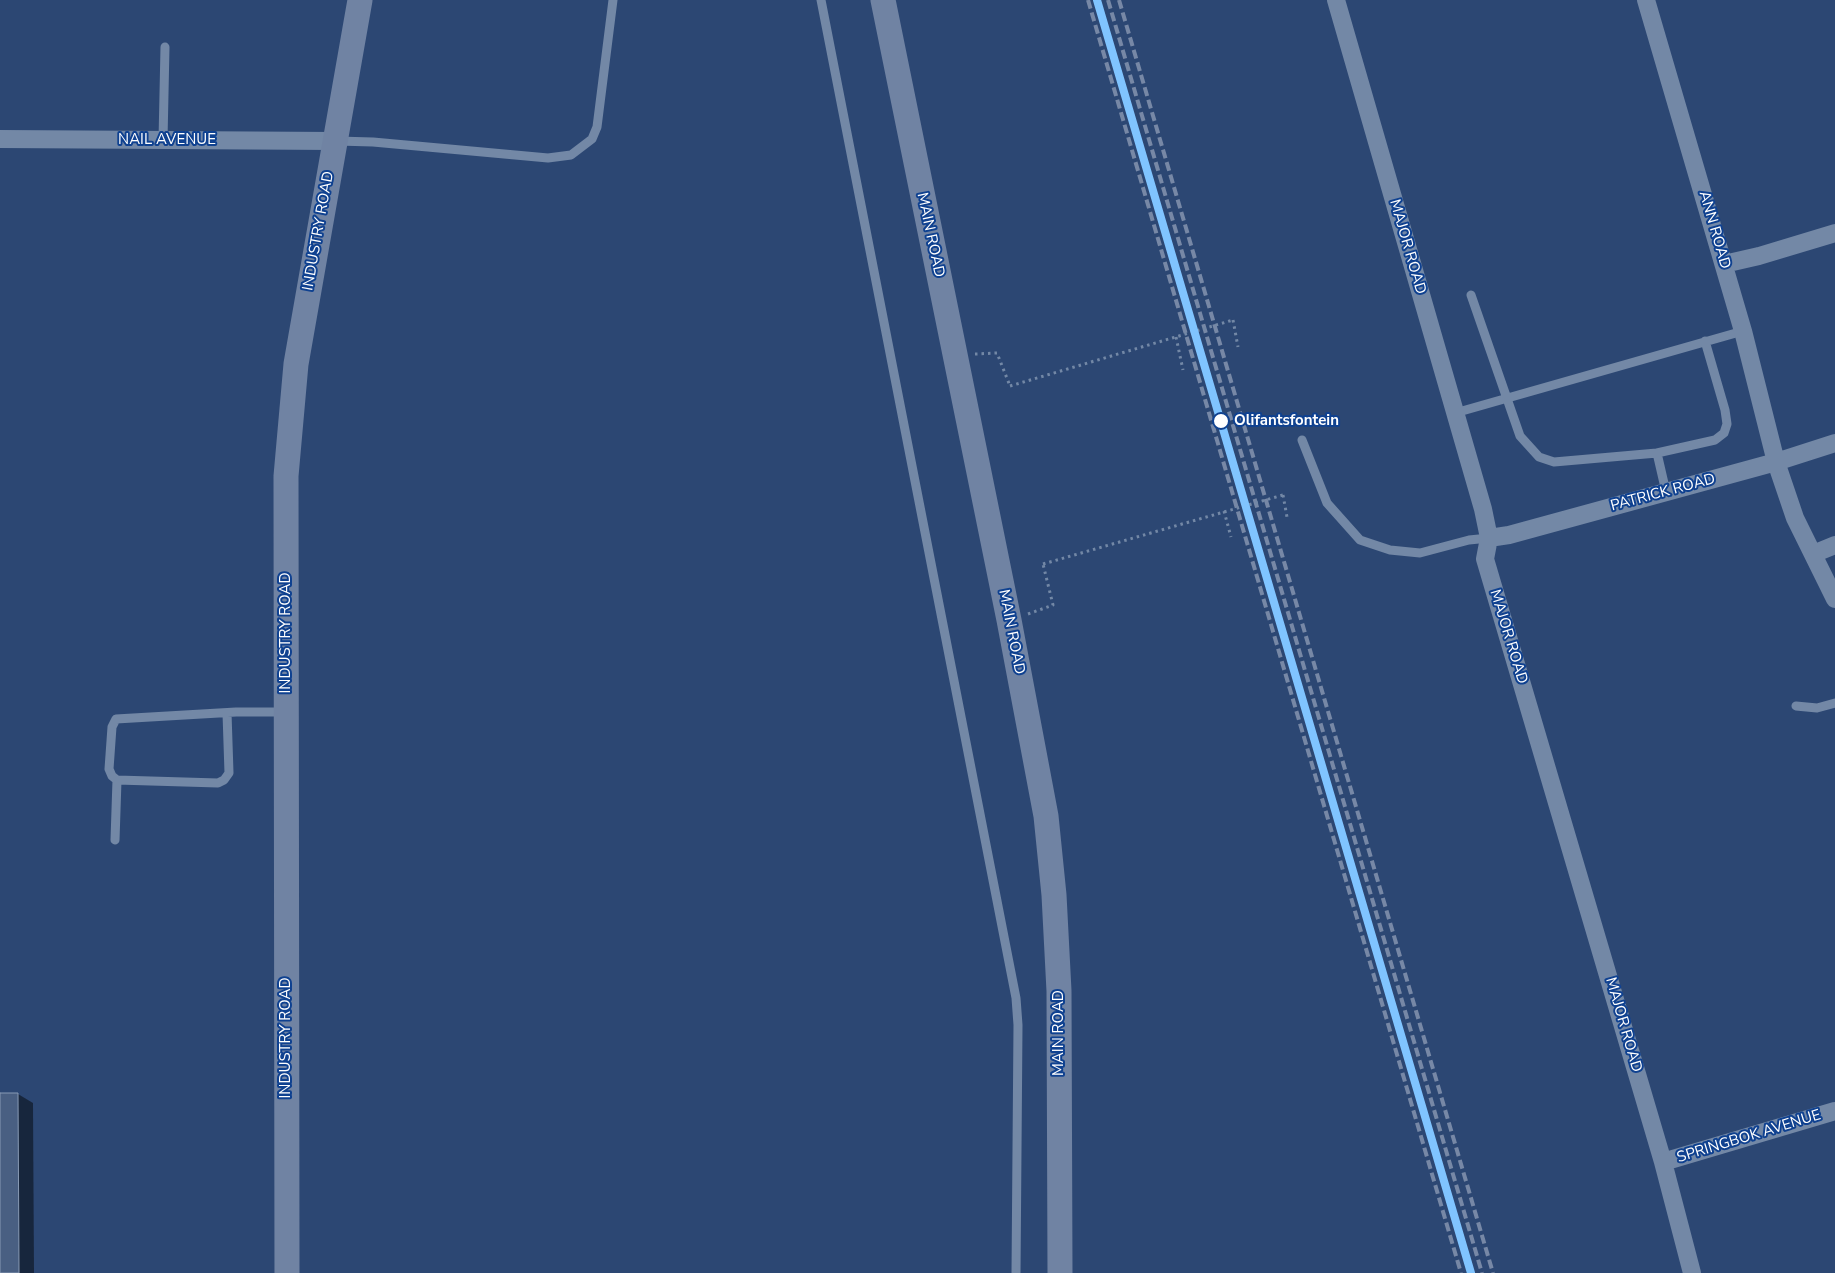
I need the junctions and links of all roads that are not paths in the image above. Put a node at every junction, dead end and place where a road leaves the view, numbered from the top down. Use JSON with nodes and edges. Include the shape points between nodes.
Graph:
{"nodes":[{"id":1,"x":360,"y":0,"type":"edge"},
{"id":2,"x":613,"y":0,"type":"edge"},
{"id":3,"x":821,"y":0,"type":"edge"},
{"id":4,"x":883,"y":0,"type":"edge"},
{"id":5,"x":1336,"y":0,"type":"edge"},
{"id":6,"x":1646,"y":0,"type":"edge"},
{"id":7,"x":164,"y":46,"type":"dead end"},
{"id":8,"x":0,"y":139,"type":"edge"},
{"id":9,"x":163,"y":140,"type":"junction"},
{"id":10,"x":335,"y":141,"type":"junction"},
{"id":11,"x":1835,"y":233,"type":"edge"},
{"id":12,"x":1724,"y":264,"type":"junction"},
{"id":13,"x":1471,"y":295,"type":"dead end"},
{"id":14,"x":1742,"y":331,"type":"junction"},
{"id":15,"x":1705,"y":342,"type":"junction"},
{"id":16,"x":1506,"y":398,"type":"junction"},
{"id":17,"x":1455,"y":413,"type":"junction"},
{"id":18,"x":1302,"y":440,"type":"dead end"},
{"id":19,"x":1835,"y":443,"type":"edge"},
{"id":20,"x":1657,"y":453,"type":"junction"},
{"id":21,"x":1776,"y":462,"type":"junction"},
{"id":22,"x":1666,"y":492,"type":"junction"},
{"id":23,"x":1489,"y":538,"type":"junction"},
{"id":24,"x":1835,"y":545,"type":"edge"},
{"id":25,"x":1813,"y":554,"type":"junction"},
{"id":26,"x":1835,"y":599,"type":"edge"},
{"id":27,"x":1835,"y":703,"type":"edge"},
{"id":28,"x":1796,"y":706,"type":"dead end"},
{"id":29,"x":286,"y":712,"type":"junction"},
{"id":30,"x":227,"y":713,"type":"junction"},
{"id":31,"x":117,"y":780,"type":"junction"},
{"id":32,"x":115,"y":840,"type":"dead end"},
{"id":33,"x":1835,"y":1111,"type":"edge"},
{"id":34,"x":1663,"y":1162,"type":"junction"},
{"id":35,"x":286,"y":1273,"type":"edge"},
{"id":36,"x":1016,"y":1273,"type":"edge"},
{"id":37,"x":1060,"y":1273,"type":"edge"},
{"id":38,"x":1692,"y":1273,"type":"edge"}],
"edges":[{"from":1,"to":10,"type":"main road","name":"INDUSTRY ROAD"},
{"from":2,"to":10,"type":"lane","via":[[597,127],[592,139],[571,155],[548,158]]},
{"from":3,"to":36,"type":"lane","via":[[1016,998]]},
{"from":4,"to":37,"type":"main road","name":"MAIN ROAD","via":[[1046,816],[1059,991]]},
{"from":5,"to":17,"type":"street","name":"MAJOR ROAD"},
{"from":6,"to":12,"type":"street","name":"ANN ROAD"},
{"from":7,"to":9,"type":"lane"},
{"from":8,"to":9,"type":"street","name":"NAIL AVENUE"},
{"from":9,"to":10,"type":"street","name":"NAIL AVENUE"},
{"from":10,"to":29,"type":"main road","name":"INDUSTRY ROAD","via":[[300,337],[290,423],[286,476]]},
{"from":11,"to":12,"type":"street"},
{"from":12,"to":14,"type":"street","name":"ANN ROAD"},
{"from":13,"to":16,"type":"lane"},
{"from":14,"to":15,"type":"lane"},
{"from":14,"to":21,"type":"street","name":"ANN ROAD"},
{"from":15,"to":16,"type":"lane"},
{"from":15,"to":20,"type":"lane","via":[[1725,410],[1727,424],[1724,433],[1715,440]]},
{"from":16,"to":17,"type":"lane"},
{"from":16,"to":20,"type":"lane","via":[[1525,444],[1546,460]]},
{"from":17,"to":23,"type":"street","name":"MAJOR ROAD"},
{"from":18,"to":23,"type":"lane","via":[[1327,503],[1360,540],[1390,550],[1420,553]]},
{"from":19,"to":21,"type":"street","name":"PATRICK ROAD"},
{"from":20,"to":22,"type":"lane"},
{"from":21,"to":22,"type":"street","name":"PATRICK ROAD"},
{"from":21,"to":25,"type":"street","name":"ANN ROAD","via":[[1795,518]]},
{"from":22,"to":23,"type":"street","name":"PATRICK ROAD"},
{"from":23,"to":34,"type":"street","name":"MAJOR ROAD","via":[[1485,559]]},
{"from":24,"to":25,"type":"street"},
{"from":25,"to":26,"type":"street","name":"ANN ROAD"},
{"from":27,"to":28,"type":"lane","via":[[1817,708]]},
{"from":29,"to":30,"type":"lane"},
{"from":29,"to":35,"type":"main road","name":"INDUSTRY ROAD"},
{"from":30,"to":31,"type":"lane","via":[[228,773],[224,780],[218,783]]},
{"from":30,"to":31,"type":"lane","via":[[116,719],[112,727],[110,769]]},
{"from":31,"to":32,"type":"lane"},
{"from":33,"to":34,"type":"street","name":"SPRINGBOK AVENUE"},
{"from":34,"to":38,"type":"street","name":"MAJOR ROAD"}]}
